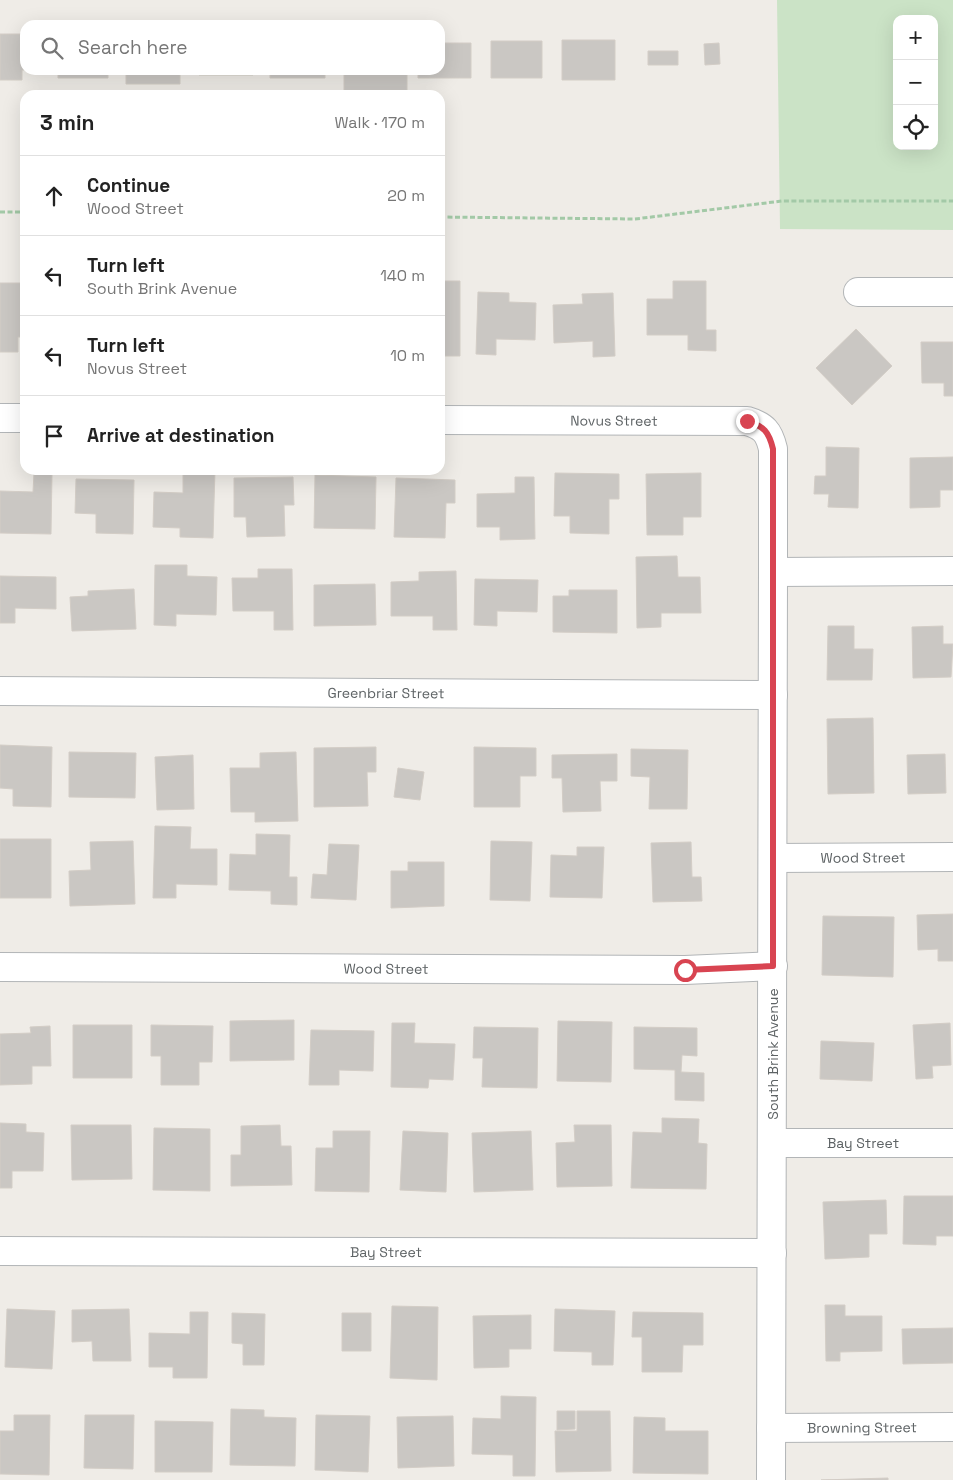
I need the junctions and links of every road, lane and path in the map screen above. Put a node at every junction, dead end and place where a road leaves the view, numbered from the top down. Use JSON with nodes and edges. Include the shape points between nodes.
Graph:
{"nodes":[{"id":1,"x":953,"y":201,"type":"edge"},
{"id":2,"x":0,"y":212,"type":"edge"},
{"id":3,"x":20,"y":212,"type":"edge"},
{"id":4,"x":445,"y":217,"type":"edge"},
{"id":5,"x":858,"y":292,"type":"dead end"},
{"id":6,"x":953,"y":292,"type":"edge"},
{"id":7,"x":0,"y":418,"type":"edge"},
{"id":8,"x":20,"y":418,"type":"edge"},
{"id":9,"x":445,"y":420,"type":"edge"},
{"id":10,"x":773,"y":449,"type":"joint"},
{"id":11,"x":953,"y":571,"type":"edge"},
{"id":12,"x":773,"y":572,"type":"junction"},
{"id":13,"x":0,"y":691,"type":"edge"},
{"id":14,"x":773,"y":695,"type":"junction"},
{"id":15,"x":953,"y":857,"type":"edge"},
{"id":16,"x":773,"y":858,"type":"junction"},
{"id":17,"x":773,"y":966,"type":"junction"},
{"id":18,"x":0,"y":967,"type":"edge"},
{"id":19,"x":772,"y":1143,"type":"junction"},
{"id":20,"x":953,"y":1143,"type":"edge"},
{"id":21,"x":0,"y":1251,"type":"edge"},
{"id":22,"x":772,"y":1253,"type":"junction"},
{"id":23,"x":771,"y":1428,"type":"junction"},
{"id":24,"x":953,"y":1428,"type":"edge"},
{"id":25,"x":771,"y":1480,"type":"edge"}],
"edges":[{"from":1,"to":4,"type":"path","via":[[782,202],[635,219]]},
{"from":2,"to":3,"type":"path"},
{"from":5,"to":6,"type":"street"},
{"from":7,"to":8,"type":"street"},
{"from":9,"to":10,"type":"street","name":"Novus Street","via":[[747,421],[760,425],[769,435]]},
{"from":10,"to":12,"type":"street","name":"South Brink Avenue"},
{"from":11,"to":12,"type":"street"},
{"from":12,"to":14,"type":"street","name":"South Brink Avenue"},
{"from":13,"to":14,"type":"street","name":"Greenbriar Street"},
{"from":14,"to":16,"type":"street","name":"South Brink Avenue"},
{"from":15,"to":16,"type":"street","name":"Wood Street"},
{"from":16,"to":17,"type":"street","name":"South Brink Avenue"},
{"from":17,"to":18,"type":"street","name":"Wood Street","via":[[685,970]]},
{"from":17,"to":19,"type":"street","name":"South Brink Avenue"},
{"from":19,"to":20,"type":"street","name":"Bay Street"},
{"from":19,"to":22,"type":"street","name":"South Brink Avenue"},
{"from":21,"to":22,"type":"street","name":"Bay Street"},
{"from":22,"to":23,"type":"street","name":"South Brink Avenue"},
{"from":23,"to":24,"type":"street","name":"Browning Street"},
{"from":23,"to":25,"type":"street","name":"South Brink Avenue"}]}
